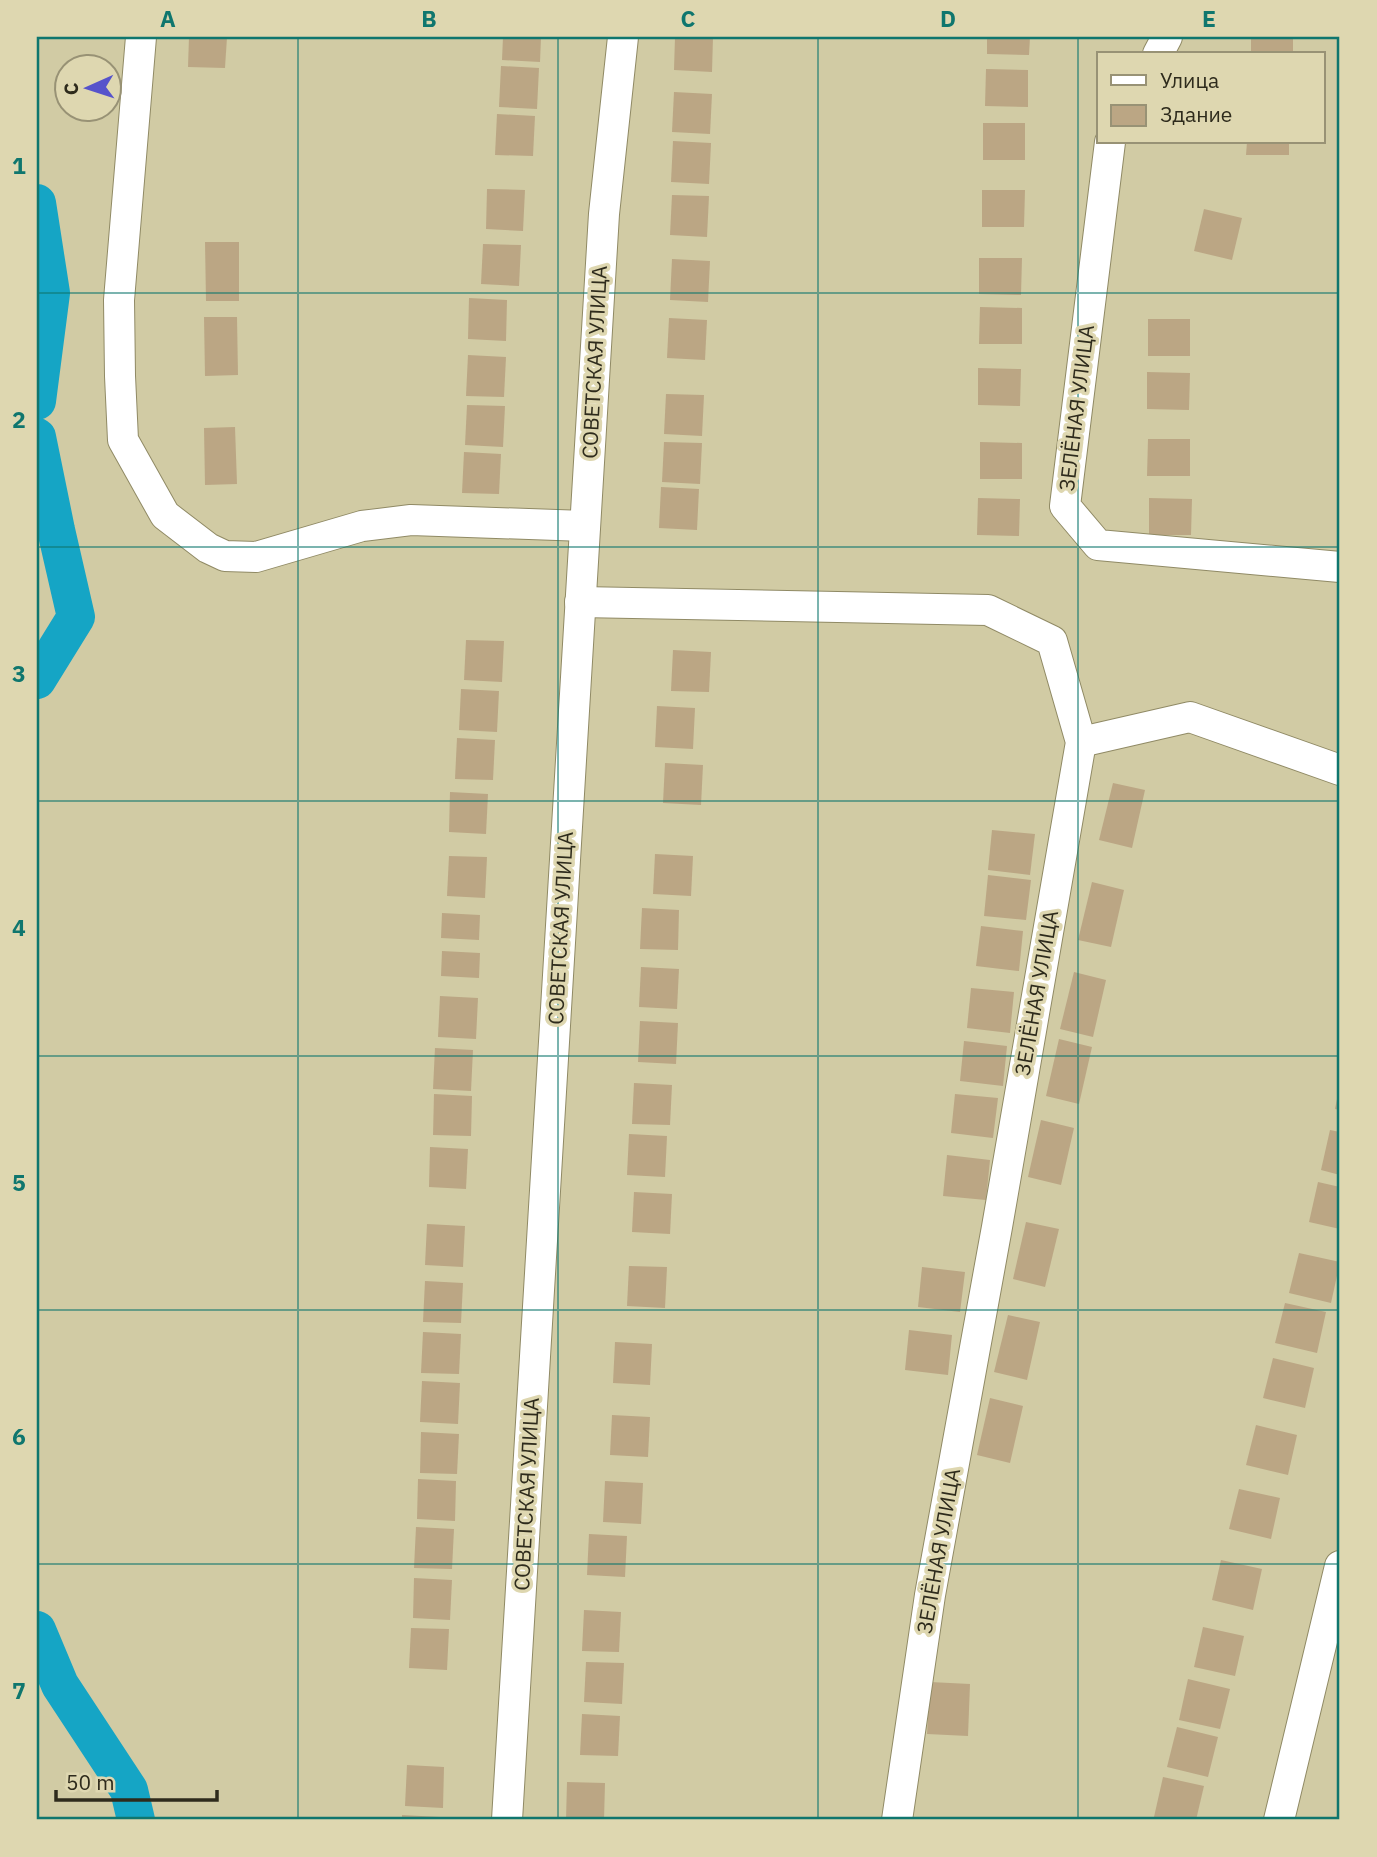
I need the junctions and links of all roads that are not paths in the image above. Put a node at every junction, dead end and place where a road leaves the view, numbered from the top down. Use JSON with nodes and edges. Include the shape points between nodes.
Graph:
{"nodes":[{"id":1,"x":141,"y":37,"type":"edge"},
{"id":2,"x":623,"y":37,"type":"edge"},
{"id":3,"x":1110,"y":144,"type":"edge"},
{"id":4,"x":585,"y":526,"type":"junction"},
{"id":5,"x":1340,"y":567,"type":"edge"},
{"id":6,"x":580,"y":602,"type":"junction"},
{"id":7,"x":1081,"y":742,"type":"junction"},
{"id":8,"x":1340,"y":770,"type":"edge"},
{"id":9,"x":1340,"y":1566,"type":"edge"},
{"id":10,"x":507,"y":1820,"type":"edge"},
{"id":11,"x":897,"y":1820,"type":"edge"},
{"id":12,"x":1279,"y":1820,"type":"edge"}],
"edges":[{"from":1,"to":4,"type":"street","via":[[119,300],[120,376],[124,440],[164,515],[225,556],[256,557],[362,526],[411,520]]},
{"from":2,"to":4,"type":"street","name":"СОВЕТСКАЯ УЛИЦА","via":[[604,214]]},
{"from":3,"to":5,"type":"street","name":"ЗЕЛЁНАЯ УЛИЦА","via":[[1065,506],[1098,545]]},
{"from":4,"to":6,"type":"street","name":"СОВЕТСКАЯ УЛИЦА"},
{"from":6,"to":7,"type":"street","name":"ЗЕЛЁНАЯ УЛИЦА","via":[[988,610],[1052,641]]},
{"from":6,"to":10,"type":"street","name":"СОВЕТСКАЯ УЛИЦА"},
{"from":7,"to":8,"type":"street","via":[[1190,718]]},
{"from":7,"to":11,"type":"street","name":"ЗЕЛЁНАЯ УЛИЦА","via":[[930,1595]]},
{"from":9,"to":12,"type":"street"}]}
